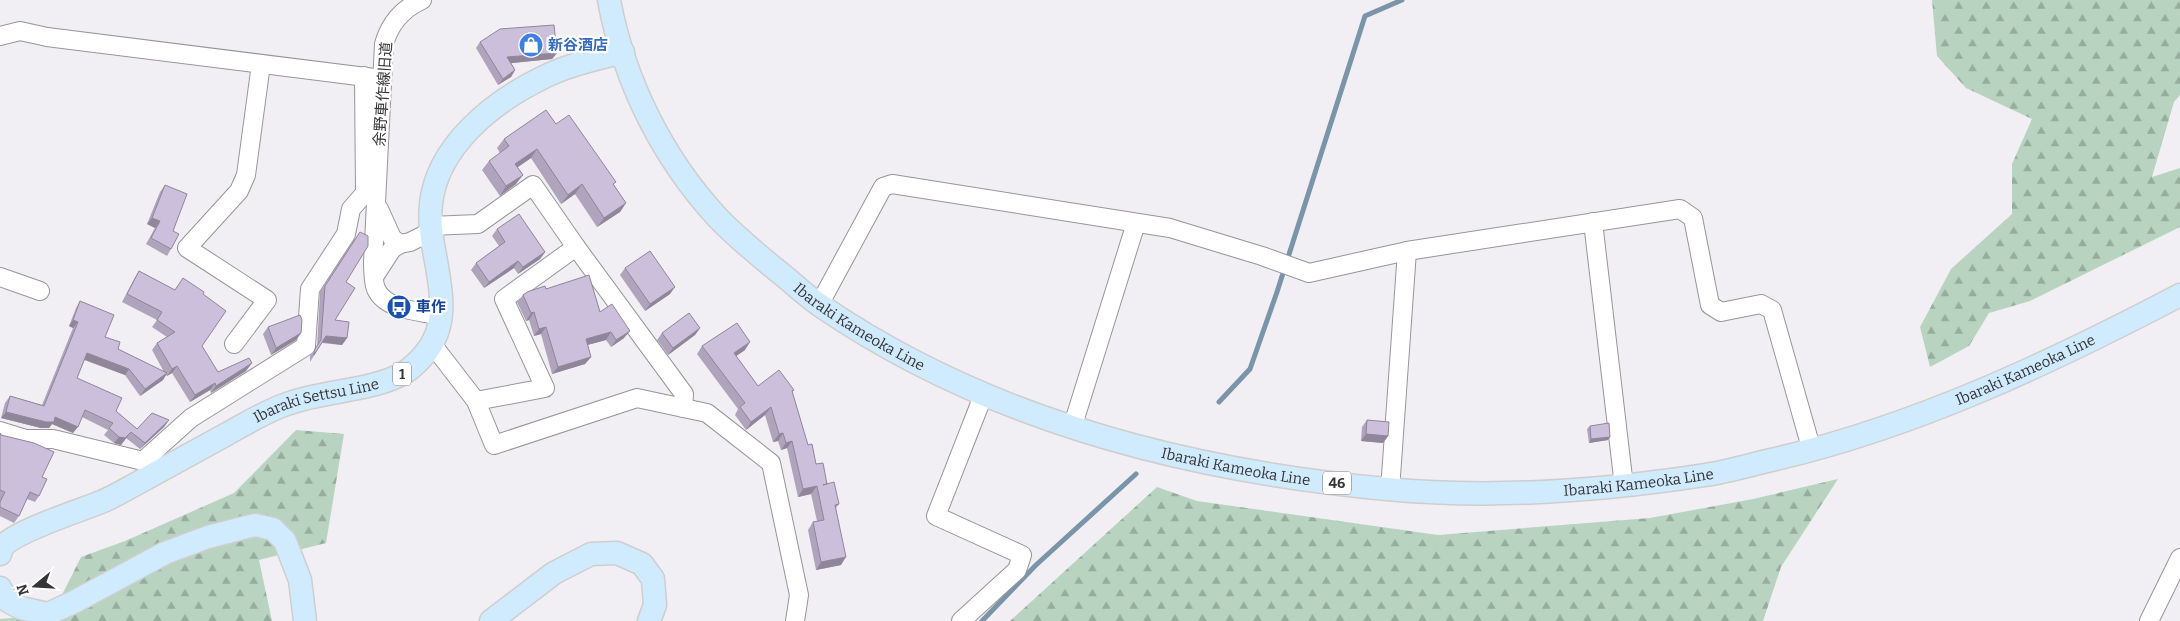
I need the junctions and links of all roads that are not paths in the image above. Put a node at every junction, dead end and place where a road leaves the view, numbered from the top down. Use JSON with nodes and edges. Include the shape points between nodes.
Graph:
{"nodes":[{"id":1,"x":422,"y":0,"type":"edge"},
{"id":2,"x":611,"y":7,"type":"edge"},
{"id":3,"x":0,"y":36,"type":"edge"},
{"id":4,"x":623,"y":52,"type":"junction"},
{"id":5,"x":261,"y":64,"type":"junction"},
{"id":6,"x":364,"y":76,"type":"junction"},
{"id":7,"x":382,"y":79,"type":"junction"},
{"id":8,"x":377,"y":204,"type":"junction"},
{"id":9,"x":1593,"y":222,"type":"junction"},
{"id":10,"x":1136,"y":223,"type":"junction"},
{"id":11,"x":430,"y":229,"type":"junction"},
{"id":12,"x":400,"y":244,"type":"junction"},
{"id":13,"x":576,"y":247,"type":"junction"},
{"id":14,"x":1407,"y":251,"type":"junction"},
{"id":15,"x":0,"y":277,"type":"edge"},
{"id":16,"x":374,"y":277,"type":"junction"},
{"id":17,"x":40,"y":291,"type":"dead end"},
{"id":18,"x":2180,"y":295,"type":"edge"},
{"id":19,"x":818,"y":304,"type":"junction"},
{"id":20,"x":441,"y":316,"type":"junction"},
{"id":21,"x":234,"y":344,"type":"dead end"},
{"id":22,"x":432,"y":344,"type":"junction"},
{"id":23,"x":983,"y":396,"type":"junction"},
{"id":24,"x":476,"y":401,"type":"junction"},
{"id":25,"x":682,"y":408,"type":"junction"},
{"id":26,"x":1072,"y":428,"type":"junction"},
{"id":27,"x":0,"y":431,"type":"edge"},
{"id":28,"x":1812,"y":451,"type":"junction"},
{"id":29,"x":1624,"y":486,"type":"junction"},
{"id":30,"x":1390,"y":490,"type":"junction"},
{"id":31,"x":3,"y":545,"type":"edge"},
{"id":32,"x":2180,"y":558,"type":"edge"},
{"id":33,"x":0,"y":588,"type":"edge"},
{"id":34,"x":305,"y":621,"type":"edge"},
{"id":35,"x":491,"y":621,"type":"edge"},
{"id":36,"x":649,"y":621,"type":"edge"},
{"id":37,"x":795,"y":621,"type":"edge"},
{"id":38,"x":961,"y":621,"type":"edge"},
{"id":39,"x":2149,"y":621,"type":"edge"}],
"edges":[{"from":1,"to":7,"type":"street","name":"余野車作線旧道","via":[[405,9],[393,22],[384,44]]},
{"from":2,"to":4,"type":"main road","name":"Ibaraki Kameoka Line","number":"46"},
{"from":3,"to":5,"type":"street","via":[[20,31]]},
{"from":4,"to":11,"type":"main road","name":"Ibaraki Settsu Line","number":"1","via":[[543,77],[510,96],[484,117],[455,145],[436,180]]},
{"from":4,"to":19,"type":"main road","name":"Ibaraki Kameoka Line","number":"46","via":[[649,120],[678,170],[719,219]]},
{"from":5,"to":6,"type":"street"},
{"from":5,"to":21,"type":"street","via":[[246,175],[239,191],[188,248],[267,300]]},
{"from":6,"to":7,"type":"street"},
{"from":6,"to":27,"type":"street","via":[[365,193],[351,209],[346,234],[310,289],[306,346],[191,418],[143,461],[53,439],[26,439]]},
{"from":7,"to":8,"type":"street","name":"余野車作線旧道"},
{"from":8,"to":12,"type":"street","name":"余野車作線旧道","via":[[392,238]]},
{"from":8,"to":16,"type":"street","name":"余野車作線旧道"},
{"from":9,"to":14,"type":"street"},
{"from":9,"to":28,"type":"street","via":[[1680,209],[1694,218],[1710,305],[1721,312],[1761,304],[1772,310]]},
{"from":9,"to":29,"type":"street"},
{"from":10,"to":14,"type":"street","via":[[1170,228],[1308,273]]},
{"from":10,"to":19,"type":"street","via":[[892,184],[883,188]]},
{"from":10,"to":26,"type":"street"},
{"from":11,"to":12,"type":"street","via":[[410,242]]},
{"from":11,"to":13,"type":"street","via":[[478,224],[533,185]]},
{"from":11,"to":20,"type":"main road","name":"Ibaraki Settsu Line","number":"1","via":[[439,273]]},
{"from":12,"to":16,"type":"street","via":[[392,249]]},
{"from":13,"to":24,"type":"street","via":[[504,299],[545,388]]},
{"from":13,"to":25,"type":"street","via":[[684,394]]},
{"from":14,"to":30,"type":"street"},
{"from":15,"to":17,"type":"street"},
{"from":16,"to":20,"type":"street","name":"余野車作線旧道","via":[[376,288],[384,300],[399,307]]},
{"from":18,"to":28,"type":"main road","name":"Ibaraki Kameoka Line","number":"46","via":[[2070,352],[1959,401]]},
{"from":19,"to":23,"type":"main road","name":"Ibaraki Kameoka Line","number":"46","via":[[889,348]]},
{"from":20,"to":22,"type":"main road","name":"Ibaraki Settsu Line","number":"1"},
{"from":22,"to":24,"type":"street"},
{"from":22,"to":31,"type":"main road","name":"Ibaraki Settsu Line","number":"1","via":[[416,363],[394,378],[286,404],[107,500]]},
{"from":23,"to":26,"type":"main road","name":"Ibaraki Kameoka Line","number":"46"},
{"from":23,"to":38,"type":"street","via":[[936,516],[1022,555],[1017,570]]},
{"from":24,"to":25,"type":"street","via":[[494,445],[637,398]]},
{"from":25,"to":37,"type":"street","via":[[707,413],[771,463],[800,595]]},
{"from":26,"to":30,"type":"main road","name":"Ibaraki Kameoka Line","number":"46","via":[[1262,474]]},
{"from":28,"to":29,"type":"main road","name":"Ibaraki Kameoka Line","number":"46","via":[[1710,474]]},
{"from":29,"to":30,"type":"main road","name":"Ibaraki Kameoka Line","number":"46","via":[[1494,493]]},
{"from":32,"to":39,"type":"street"},
{"from":33,"to":34,"type":"main road","via":[[8,601],[20,608],[48,614],[165,552],[255,525],[273,529],[285,541],[300,580]]},
{"from":35,"to":36,"type":"main road","via":[[554,573],[592,554],[617,553],[642,564],[653,579],[655,605]]}]}
